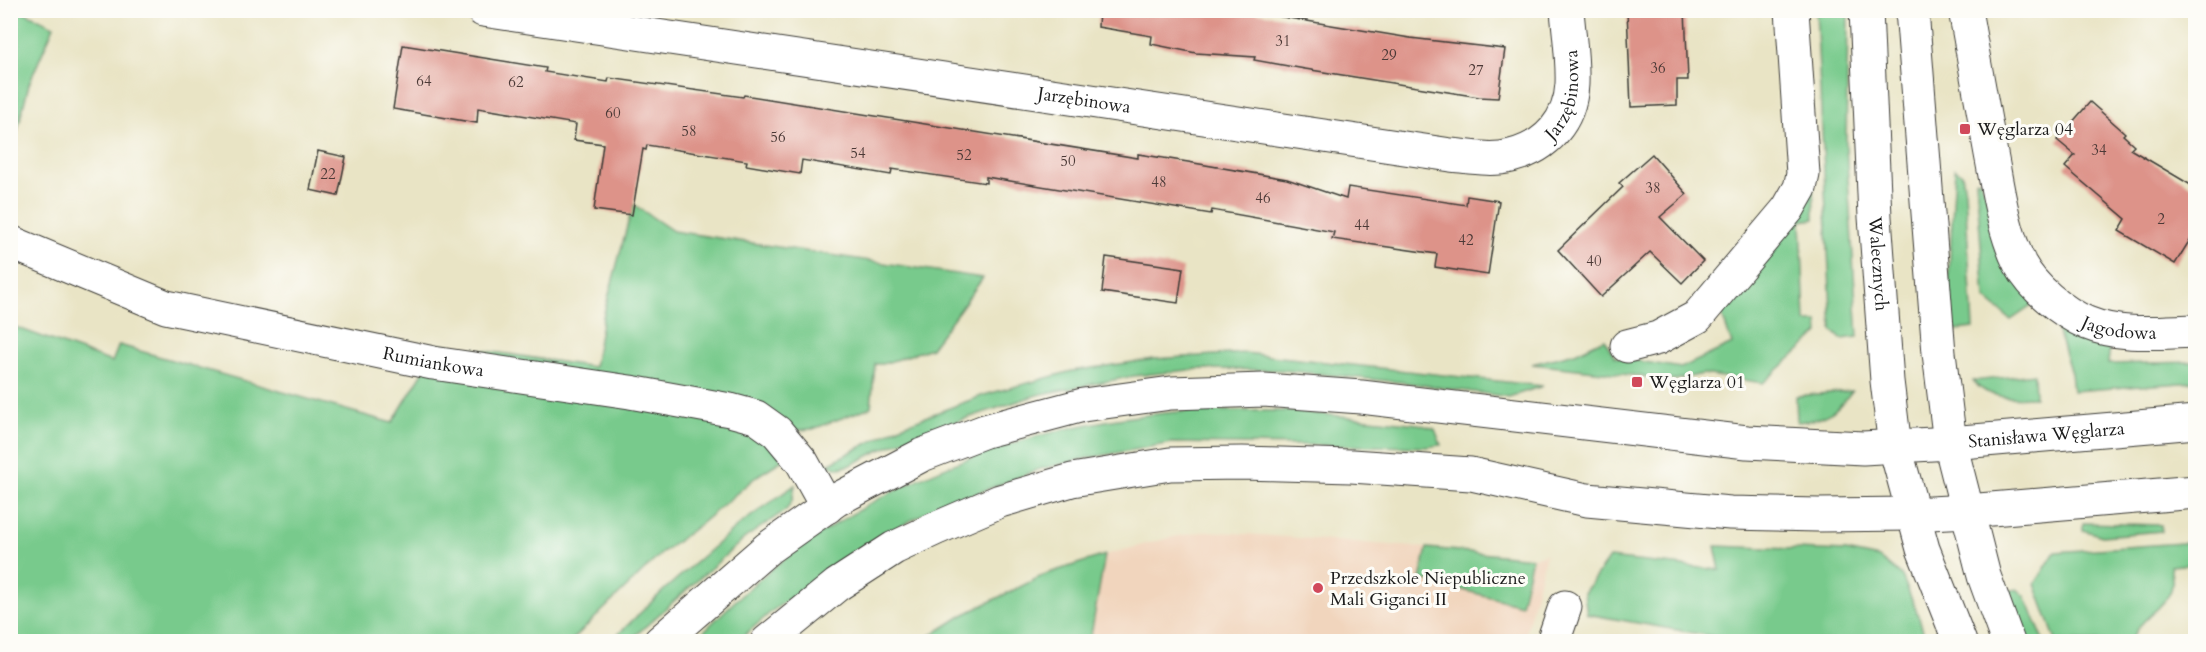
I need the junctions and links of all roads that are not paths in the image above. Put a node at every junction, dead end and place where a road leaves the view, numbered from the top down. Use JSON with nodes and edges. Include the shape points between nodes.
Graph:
{"nodes":[{"id":1,"x":483,"y":10,"type":"edge"},
{"id":2,"x":1567,"y":10,"type":"edge"},
{"id":3,"x":1792,"y":10,"type":"edge"},
{"id":4,"x":1866,"y":10,"type":"edge"},
{"id":5,"x":1912,"y":10,"type":"edge"},
{"id":6,"x":1965,"y":10,"type":"edge"},
{"id":7,"x":10,"y":242,"type":"edge"},
{"id":8,"x":2196,"y":331,"type":"edge"},
{"id":9,"x":1627,"y":346,"type":"dead end"},
{"id":10,"x":2196,"y":422,"type":"edge"},
{"id":11,"x":1950,"y":443,"type":"junction"},
{"id":12,"x":1895,"y":447,"type":"junction"},
{"id":13,"x":2196,"y":492,"type":"edge"},
{"id":14,"x":827,"y":507,"type":"junction"},
{"id":15,"x":1967,"y":511,"type":"junction"},
{"id":16,"x":1912,"y":514,"type":"junction"},
{"id":17,"x":1565,"y":606,"type":"dead end"},
{"id":18,"x":660,"y":642,"type":"edge"},
{"id":19,"x":767,"y":642,"type":"edge"},
{"id":20,"x":1554,"y":642,"type":"edge"},
{"id":21,"x":1960,"y":642,"type":"edge"},
{"id":22,"x":2008,"y":642,"type":"edge"}],
"edges":[{"from":1,"to":2,"type":"street","name":"Jarzębinowa","via":[[1486,158],[1510,157],[1535,148],[1555,132],[1567,111],[1572,85]]},
{"from":3,"to":9,"type":"street","via":[[1803,174],[1800,188],[1788,209],[1697,317],[1658,338]]},
{"from":4,"to":12,"type":"street","name":"Walecznych","via":[[1875,217]]},
{"from":5,"to":11,"type":"street","via":[[1939,353]]},
{"from":6,"to":8,"type":"street","name":"Jagodowa","via":[[2001,205],[2020,265],[2051,299],[2088,323],[2122,332]]},
{"from":7,"to":14,"type":"street","name":"Rumiankowa","via":[[166,307],[433,363],[630,392],[756,417],[777,432],[802,462]]},
{"from":10,"to":11,"type":"street","name":"Stanisława Węglarza"},
{"from":11,"to":12,"type":"street","name":"Stanisława Węglarza"},
{"from":11,"to":15,"type":"street"},
{"from":12,"to":14,"type":"street","name":"Stanisława Węglarza","via":[[1747,442],[1264,390],[1171,393],[1083,405],[985,430],[922,455]]},
{"from":12,"to":16,"type":"street","name":"Walecznych"},
{"from":13,"to":15,"type":"street"},
{"from":14,"to":18,"type":"street","name":"Stanisława Węglarza","via":[[768,548]]},
{"from":15,"to":16,"type":"street"},
{"from":15,"to":22,"type":"street","via":[[1983,576]]},
{"from":16,"to":19,"type":"street","via":[[1730,513],[1587,500],[1472,474],[1242,463],[1170,464],[1072,480],[1000,501],[937,528],[894,548],[837,585]]},
{"from":16,"to":21,"type":"street","name":"Walecznych"},
{"from":17,"to":20,"type":"street"}]}
